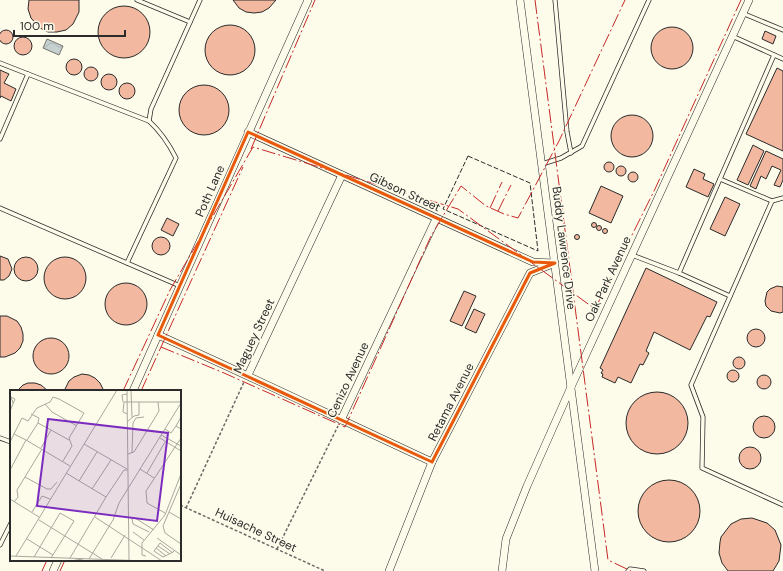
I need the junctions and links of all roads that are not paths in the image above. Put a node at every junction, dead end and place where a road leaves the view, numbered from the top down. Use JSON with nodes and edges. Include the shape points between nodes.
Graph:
{"nodes":[{"id":1,"x":136,"y":0,"type":"edge"},
{"id":2,"x":200,"y":0,"type":"edge"},
{"id":3,"x":308,"y":0,"type":"edge"},
{"id":4,"x":520,"y":0,"type":"edge"},
{"id":5,"x":555,"y":0,"type":"edge"},
{"id":6,"x":649,"y":0,"type":"edge"},
{"id":7,"x":748,"y":0,"type":"edge"},
{"id":8,"x":742,"y":13,"type":"junction"},
{"id":9,"x":190,"y":22,"type":"junction"},
{"id":10,"x":783,"y":30,"type":"edge"},
{"id":11,"x":732,"y":36,"type":"junction"},
{"id":12,"x":774,"y":55,"type":"junction"},
{"id":13,"x":783,"y":59,"type":"edge"},
{"id":14,"x":0,"y":63,"type":"edge"},
{"id":15,"x":28,"y":74,"type":"junction"},
{"id":16,"x":150,"y":121,"type":"junction"},
{"id":17,"x":248,"y":132,"type":"junction"},
{"id":18,"x":0,"y":139,"type":"edge"},
{"id":19,"x":571,"y":153,"type":"junction"},
{"id":20,"x":542,"y":164,"type":"junction"},
{"id":21,"x":342,"y":175,"type":"junction"},
{"id":22,"x":720,"y":179,"type":"junction"},
{"id":23,"x":783,"y":198,"type":"edge"},
{"id":24,"x":772,"y":201,"type":"junction"},
{"id":25,"x":0,"y":208,"type":"edge"},
{"id":26,"x":436,"y":219,"type":"junction"},
{"id":27,"x":632,"y":255,"type":"junction"},
{"id":28,"x":555,"y":263,"type":"junction"},
{"id":29,"x":127,"y":264,"type":"junction"},
{"id":30,"x":679,"y":273,"type":"junction"},
{"id":31,"x":180,"y":286,"type":"junction"},
{"id":32,"x":730,"y":296,"type":"junction"},
{"id":33,"x":158,"y":335,"type":"junction"},
{"id":34,"x":248,"y":375,"type":"junction"},
{"id":35,"x":571,"y":387,"type":"junction"},
{"id":36,"x":133,"y":390,"type":"edge"},
{"id":37,"x":341,"y":420,"type":"junction"},
{"id":38,"x":0,"y":438,"type":"edge"},
{"id":39,"x":10,"y":442,"type":"edge"},
{"id":40,"x":432,"y":462,"type":"junction"},
{"id":41,"x":783,"y":505,"type":"edge"},
{"id":42,"x":10,"y":525,"type":"edge"},
{"id":43,"x":0,"y":546,"type":"edge"},
{"id":44,"x":58,"y":561,"type":"edge"},
{"id":45,"x":53,"y":571,"type":"edge"},
{"id":46,"x":389,"y":571,"type":"edge"},
{"id":47,"x":502,"y":571,"type":"edge"},
{"id":48,"x":595,"y":571,"type":"edge"},
{"id":49,"x":628,"y":571,"type":"edge"},
{"id":50,"x":644,"y":571,"type":"edge"}],
"edges":[{"from":1,"to":9,"type":"lane"},
{"from":2,"to":9,"type":"lane"},
{"from":3,"to":17,"type":"street","name":"Poth Lane"},
{"from":4,"to":20,"type":"street","name":"Buddy Lawrence Drive"},
{"from":5,"to":19,"type":"lane"},
{"from":6,"to":19,"type":"lane","via":[[582,146]]},
{"from":7,"to":8,"type":"street","name":"Oak Park Avenue"},
{"from":8,"to":10,"type":"lane"},
{"from":8,"to":11,"type":"street","name":"Oak Park Avenue"},
{"from":9,"to":16,"type":"lane","via":[[151,109]]},
{"from":11,"to":12,"type":"lane"},
{"from":11,"to":27,"type":"street","name":"Oak Park Avenue"},
{"from":12,"to":13,"type":"lane"},
{"from":12,"to":22,"type":"lane"},
{"from":14,"to":15,"type":"lane"},
{"from":15,"to":16,"type":"lane"},
{"from":15,"to":18,"type":"lane"},
{"from":16,"to":29,"type":"lane","via":[[176,158]]},
{"from":17,"to":21,"type":"street","name":"Gibson Street"},
{"from":17,"to":31,"type":"street","name":"Poth Lane"},
{"from":19,"to":20,"type":"lane"},
{"from":20,"to":28,"type":"street","name":"Buddy Lawrence Drive"},
{"from":21,"to":26,"type":"street","name":"Gibson Street"},
{"from":21,"to":34,"type":"street","name":"Maguey Street"},
{"from":22,"to":24,"type":"lane"},
{"from":22,"to":30,"type":"lane"},
{"from":23,"to":24,"type":"lane"},
{"from":24,"to":32,"type":"lane"},
{"from":25,"to":29,"type":"lane"},
{"from":26,"to":28,"type":"street","name":"Gibson Street","via":[[533,262]]},
{"from":26,"to":37,"type":"street","name":"Cenizo Avenue"},
{"from":27,"to":30,"type":"lane"},
{"from":27,"to":35,"type":"street","name":"Oak Park Avenue"},
{"from":28,"to":35,"type":"street","name":"Buddy Lawrence Drive"},
{"from":28,"to":40,"type":"street","name":"Retama Avenue","via":[[530,273]]},
{"from":29,"to":31,"type":"lane"},
{"from":30,"to":32,"type":"lane"},
{"from":31,"to":33,"type":"street","name":"Poth Lane"},
{"from":32,"to":41,"type":"lane","via":[[691,385],[703,417],[702,468]]},
{"from":33,"to":34,"type":"street"},
{"from":33,"to":36,"type":"street","name":"Poth Lane"},
{"from":34,"to":37,"type":"street"},
{"from":35,"to":47,"type":"street","name":"Oak Park Avenue","via":[[506,539]]},
{"from":35,"to":48,"type":"street","name":"Buddy Lawrence Drive"},
{"from":37,"to":40,"type":"street"},
{"from":38,"to":39,"type":"lane"},
{"from":40,"to":46,"type":"street","name":"Retama Avenue"},
{"from":42,"to":43,"type":"lane"},
{"from":44,"to":45,"type":"street"},
{"from":49,"to":50,"type":"lane"}]}
